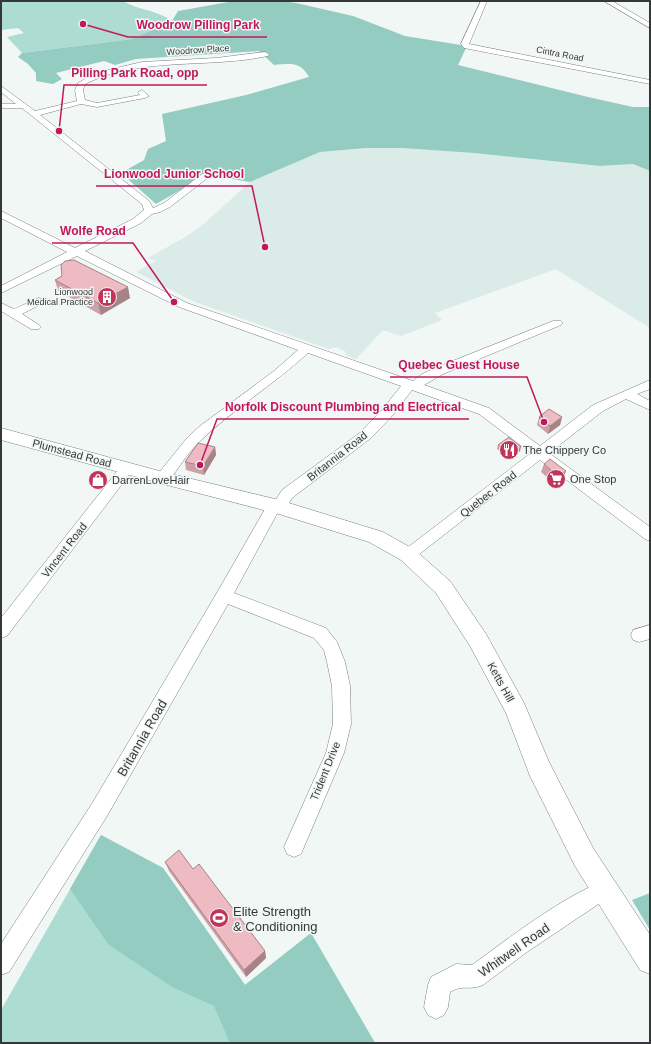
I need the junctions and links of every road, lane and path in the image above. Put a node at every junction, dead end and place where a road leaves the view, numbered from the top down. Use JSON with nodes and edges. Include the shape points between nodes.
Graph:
{"nodes":[{"id":1,"x":484,"y":1,"type":"edge"},
{"id":2,"x":607,"y":1,"type":"edge"},
{"id":3,"x":628,"y":12,"type":"junction"},
{"id":4,"x":641,"y":13,"type":"dead end"},
{"id":5,"x":650,"y":26,"type":"edge"},
{"id":6,"x":260,"y":57,"type":"dead end"},
{"id":7,"x":650,"y":82,"type":"edge"},
{"id":8,"x":1,"y":88,"type":"edge"},
{"id":9,"x":142,"y":92,"type":"dead end"},
{"id":10,"x":81,"y":102,"type":"junction"},
{"id":11,"x":1,"y":106,"type":"edge"},
{"id":12,"x":24,"y":106,"type":"junction"},
{"id":13,"x":34,"y":114,"type":"junction"},
{"id":14,"x":205,"y":176,"type":"dead end"},
{"id":15,"x":149,"y":211,"type":"junction"},
{"id":16,"x":1,"y":214,"type":"edge"},
{"id":17,"x":75,"y":251,"type":"junction"},
{"id":18,"x":1,"y":290,"type":"edge"},
{"id":19,"x":39,"y":301,"type":"dead end"},
{"id":20,"x":1,"y":306,"type":"edge"},
{"id":21,"x":14,"y":314,"type":"junction"},
{"id":22,"x":558,"y":324,"type":"dead end"},
{"id":23,"x":35,"y":327,"type":"dead end"},
{"id":24,"x":307,"y":348,"type":"junction"},
{"id":25,"x":650,"y":384,"type":"edge"},
{"id":26,"x":412,"y":386,"type":"junction"},
{"id":27,"x":626,"y":394,"type":"junction"},
{"id":28,"x":650,"y":406,"type":"edge"},
{"id":29,"x":1,"y":434,"type":"edge"},
{"id":30,"x":541,"y":452,"type":"junction"},
{"id":31,"x":127,"y":468,"type":"junction"},
{"id":32,"x":163,"y":478,"type":"junction"},
{"id":33,"x":271,"y":505,"type":"junction"},
{"id":34,"x":650,"y":535,"type":"edge"},
{"id":35,"x":408,"y":555,"type":"junction"},
{"id":36,"x":224,"y":596,"type":"junction"},
{"id":37,"x":1,"y":631,"type":"edge"},
{"id":38,"x":294,"y":847,"type":"dead end"},
{"id":39,"x":605,"y":891,"type":"junction"},
{"id":40,"x":650,"y":960,"type":"edge"},
{"id":41,"x":1,"y":964,"type":"edge"},
{"id":42,"x":436,"y":1007,"type":"dead end"}],
"edges":[{"from":1,"to":7,"type":"street","name":"Cintra Road","via":[[468,34],[465,44],[467,46]]},
{"from":2,"to":3,"type":"street"},
{"from":3,"to":4,"type":"street"},
{"from":3,"to":5,"type":"street"},
{"from":6,"to":10,"type":"street","name":"Woodrow Place","via":[[142,64],[90,78],[82,83],[79,90]]},
{"from":8,"to":12,"type":"street"},
{"from":9,"to":10,"type":"street","via":[[145,96],[97,105]]},
{"from":10,"to":13,"type":"street"},
{"from":11,"to":12,"type":"street"},
{"from":12,"to":13,"type":"street"},
{"from":13,"to":15,"type":"street","via":[[146,203]]},
{"from":14,"to":15,"type":"street","via":[[167,205]]},
{"from":15,"to":17,"type":"street","via":[[137,221]]},
{"from":16,"to":17,"type":"street"},
{"from":17,"to":18,"type":"street"},
{"from":17,"to":24,"type":"street","via":[[183,305]]},
{"from":19,"to":21,"type":"street"},
{"from":20,"to":21,"type":"street"},
{"from":21,"to":23,"type":"street"},
{"from":22,"to":26,"type":"street","name":"Britannia Road","via":[[439,371]]},
{"from":24,"to":26,"type":"street"},
{"from":24,"to":32,"type":"street","via":[[278,374],[205,429],[192,441]]},
{"from":25,"to":27,"type":"street","name":"Quebec Road"},
{"from":26,"to":30,"type":"street","via":[[484,411]]},
{"from":26,"to":33,"type":"street","name":"Britannia Road","via":[[366,435]]},
{"from":27,"to":28,"type":"street"},
{"from":27,"to":30,"type":"street","name":"Quebec Road","via":[[598,408]]},
{"from":29,"to":31,"type":"main road","name":"Plumstead Road"},
{"from":30,"to":34,"type":"street"},
{"from":30,"to":35,"type":"street","name":"Quebec Road"},
{"from":31,"to":32,"type":"main road","name":"Plumstead Road"},
{"from":31,"to":37,"type":"street","name":"Vincent Road"},
{"from":32,"to":33,"type":"main road","name":"Plumstead Road"},
{"from":33,"to":35,"type":"main road","name":"Ketts Hill","via":[[364,533]]},
{"from":33,"to":36,"type":"street","name":"Britannia Road"},
{"from":35,"to":39,"type":"main road","name":"Ketts Hill","via":[[443,587],[478,640],[516,710],[539,768],[584,857]]},
{"from":36,"to":38,"type":"street","name":"Trident Drive","via":[[320,633],[331,647],[336,662],[341,686],[342,724],[335,753]]},
{"from":36,"to":41,"type":"street","name":"Britannia Road","via":[[100,810]]},
{"from":39,"to":40,"type":"main road","name":"Ketts Hill"},
{"from":39,"to":42,"type":"street","name":"Whitwell Road","via":[[593,896],[519,944],[475,977],[456,975],[439,985]]}]}
